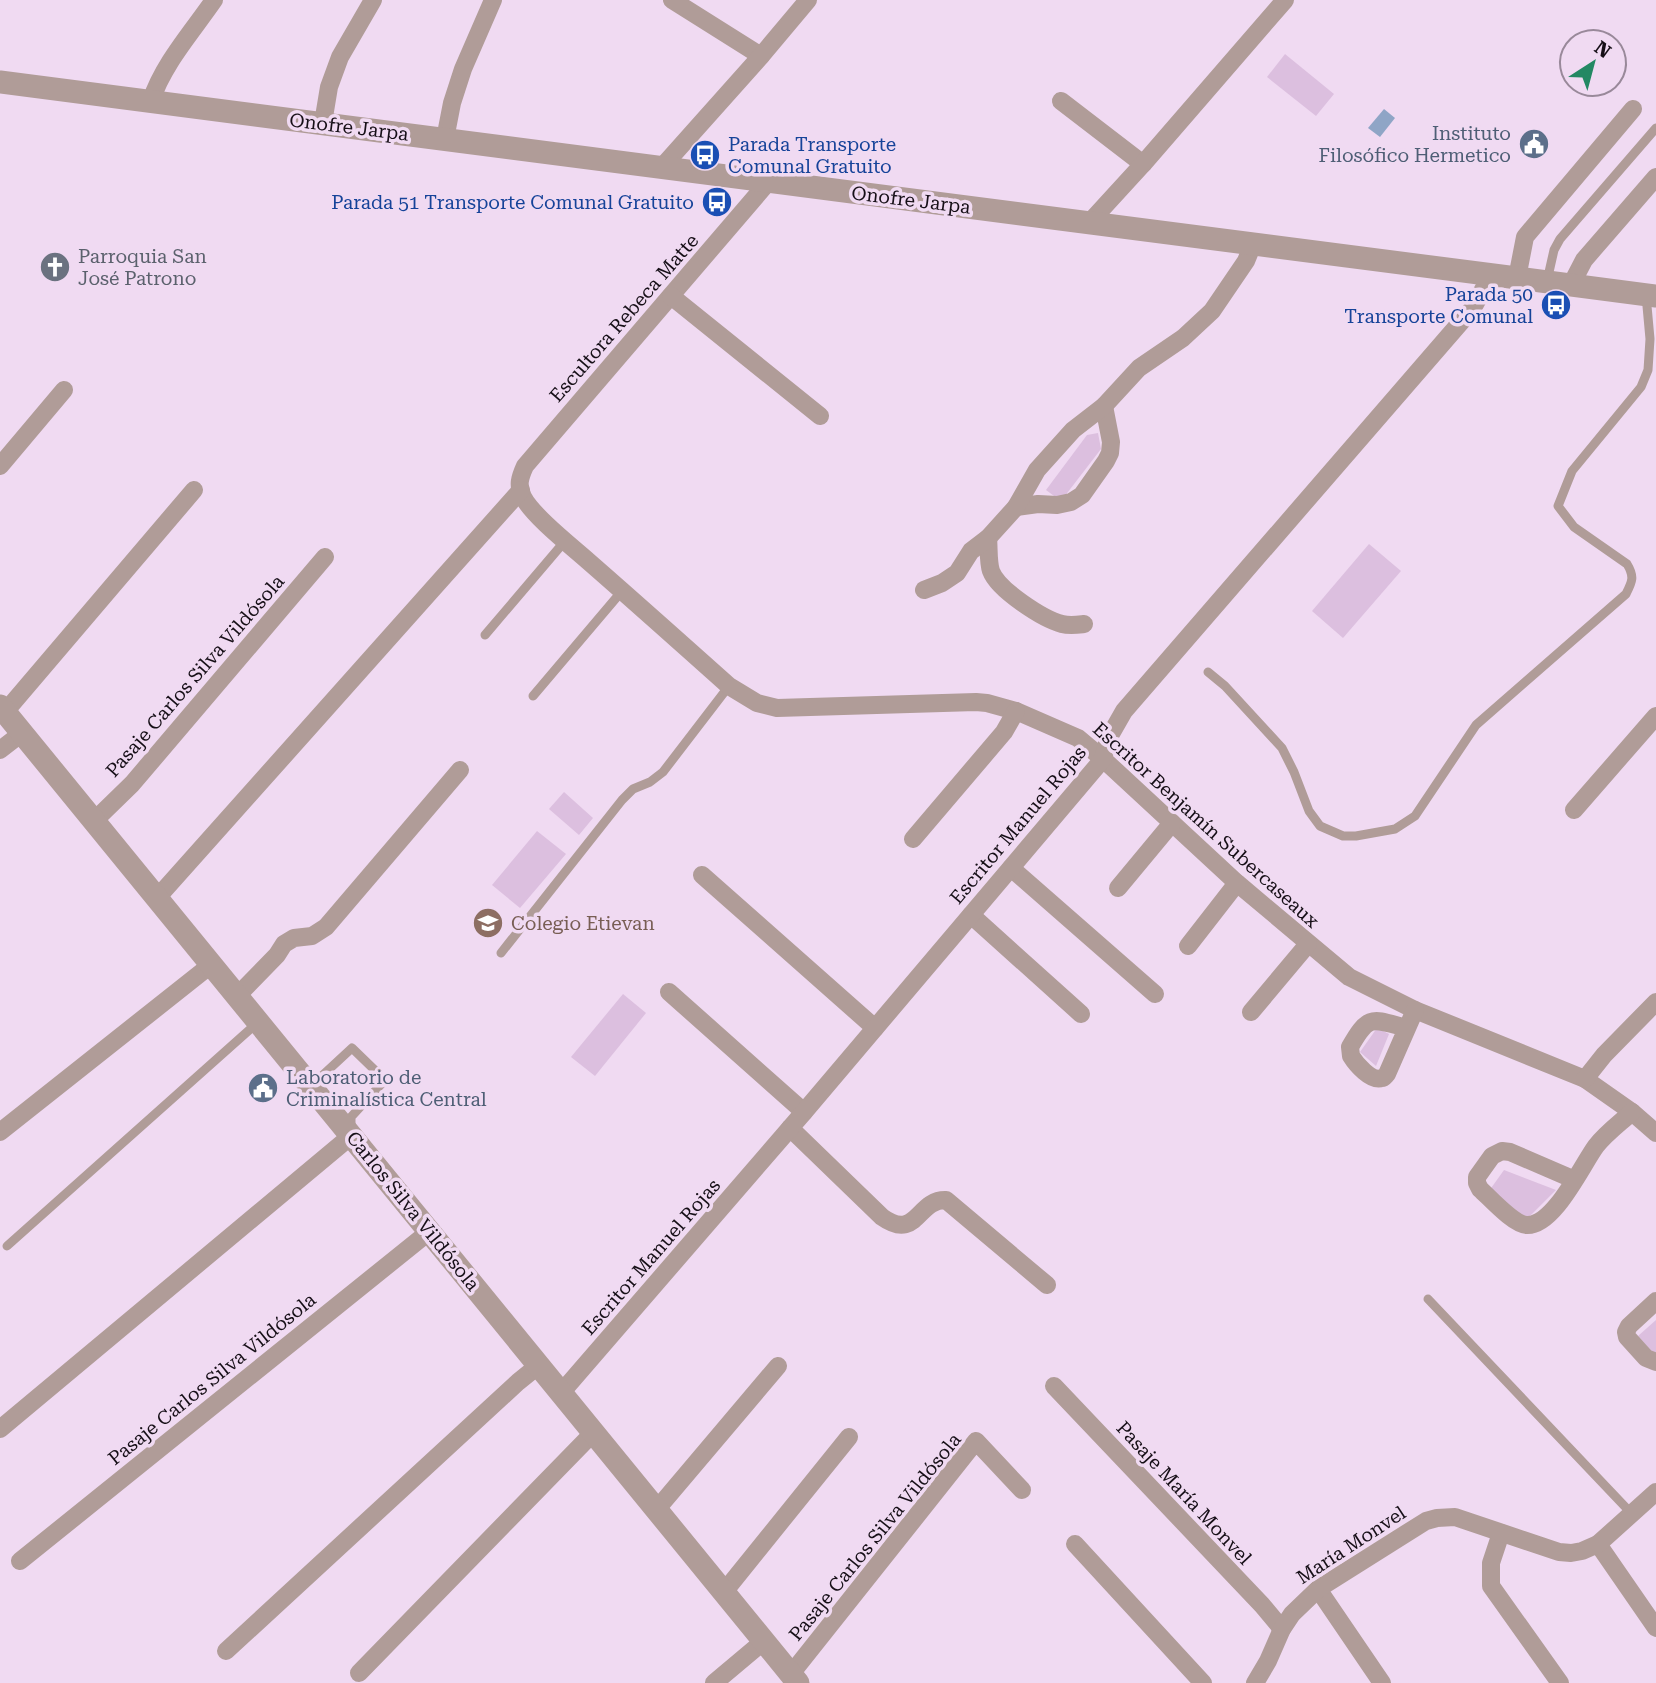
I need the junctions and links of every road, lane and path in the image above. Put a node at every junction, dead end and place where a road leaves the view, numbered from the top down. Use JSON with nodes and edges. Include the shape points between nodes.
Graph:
{"nodes":[{"id":1,"x":214,"y":0,"type":"edge"},
{"id":2,"x":373,"y":0,"type":"edge"},
{"id":3,"x":493,"y":0,"type":"edge"},
{"id":4,"x":672,"y":0,"type":"edge"},
{"id":5,"x":808,"y":0,"type":"edge"},
{"id":6,"x":1286,"y":0,"type":"edge"},
{"id":7,"x":761,"y":56,"type":"junction"},
{"id":8,"x":0,"y":82,"type":"edge"},
{"id":9,"x":151,"y":101,"type":"junction"},
{"id":10,"x":1061,"y":101,"type":"dead end"},
{"id":11,"x":1633,"y":109,"type":"dead end"},
{"id":12,"x":323,"y":124,"type":"junction"},
{"id":13,"x":1656,"y":128,"type":"edge"},
{"id":14,"x":445,"y":139,"type":"junction"},
{"id":15,"x":1143,"y":164,"type":"junction"},
{"id":16,"x":662,"y":167,"type":"junction"},
{"id":17,"x":1656,"y":177,"type":"edge"},
{"id":18,"x":769,"y":181,"type":"junction"},
{"id":19,"x":1089,"y":223,"type":"junction"},
{"id":20,"x":1253,"y":244,"type":"junction"},
{"id":21,"x":1491,"y":275,"type":"junction"},
{"id":22,"x":1517,"y":278,"type":"junction"},
{"id":23,"x":1546,"y":282,"type":"junction"},
{"id":24,"x":1571,"y":285,"type":"junction"},
{"id":25,"x":1651,"y":295,"type":"edge"},
{"id":26,"x":671,"y":296,"type":"junction"},
{"id":27,"x":64,"y":390,"type":"dead end"},
{"id":28,"x":1104,"y":406,"type":"junction"},
{"id":29,"x":820,"y":416,"type":"dead end"},
{"id":30,"x":0,"y":466,"type":"edge"},
{"id":31,"x":520,"y":488,"type":"junction"},
{"id":32,"x":194,"y":490,"type":"dead end"},
{"id":33,"x":1016,"y":507,"type":"junction"},
{"id":34,"x":988,"y":538,"type":"junction"},
{"id":35,"x":565,"y":541,"type":"junction"},
{"id":36,"x":326,"y":557,"type":"dead end"},
{"id":37,"x":992,"y":572,"type":"junction"},
{"id":38,"x":957,"y":573,"type":"junction"},
{"id":39,"x":925,"y":590,"type":"dead end"},
{"id":40,"x":622,"y":591,"type":"junction"},
{"id":41,"x":1084,"y":624,"type":"dead end"},
{"id":42,"x":485,"y":635,"type":"dead end"},
{"id":43,"x":1208,"y":672,"type":"dead end"},
{"id":44,"x":729,"y":686,"type":"junction"},
{"id":45,"x":533,"y":695,"type":"dead end"},
{"id":46,"x":3,"y":709,"type":"edge"},
{"id":47,"x":1016,"y":711,"type":"junction"},
{"id":48,"x":1656,"y":716,"type":"edge"},
{"id":49,"x":22,"y":733,"type":"junction"},
{"id":50,"x":0,"y":750,"type":"edge"},
{"id":51,"x":1103,"y":760,"type":"junction"},
{"id":52,"x":460,"y":770,"type":"dead end"},
{"id":53,"x":1574,"y":810,"type":"dead end"},
{"id":54,"x":94,"y":821,"type":"junction"},
{"id":55,"x":1172,"y":823,"type":"junction"},
{"id":56,"x":913,"y":839,"type":"dead end"},
{"id":57,"x":1011,"y":868,"type":"junction"},
{"id":58,"x":702,"y":875,"type":"dead end"},
{"id":59,"x":1237,"y":883,"type":"junction"},
{"id":60,"x":1118,"y":888,"type":"dead end"},
{"id":61,"x":157,"y":898,"type":"junction"},
{"id":62,"x":971,"y":915,"type":"junction"},
{"id":63,"x":1308,"y":944,"type":"junction"},
{"id":64,"x":1188,"y":946,"type":"dead end"},
{"id":65,"x":501,"y":953,"type":"dead end"},
{"id":66,"x":212,"y":964,"type":"junction"},
{"id":67,"x":669,"y":992,"type":"dead end"},
{"id":68,"x":1155,"y":994,"type":"dead end"},
{"id":69,"x":237,"y":996,"type":"junction"},
{"id":70,"x":1656,"y":1002,"type":"edge"},
{"id":71,"x":1415,"y":1010,"type":"junction"},
{"id":72,"x":1251,"y":1012,"type":"dead end"},
{"id":73,"x":1081,"y":1014,"type":"dead end"},
{"id":74,"x":258,"y":1022,"type":"junction"},
{"id":75,"x":875,"y":1028,"type":"junction"},
{"id":76,"x":1406,"y":1028,"type":"dead end"},
{"id":77,"x":1585,"y":1079,"type":"junction"},
{"id":78,"x":311,"y":1086,"type":"junction"},
{"id":79,"x":804,"y":1112,"type":"junction"},
{"id":80,"x":1632,"y":1112,"type":"junction"},
{"id":81,"x":790,"y":1128,"type":"junction"},
{"id":82,"x":0,"y":1132,"type":"edge"},
{"id":83,"x":1656,"y":1133,"type":"edge"},
{"id":84,"x":351,"y":1136,"type":"junction"},
{"id":85,"x":1574,"y":1180,"type":"junction"},
{"id":86,"x":430,"y":1231,"type":"junction"},
{"id":87,"x":7,"y":1246,"type":"dead end"},
{"id":88,"x":1047,"y":1285,"type":"dead end"},
{"id":89,"x":1428,"y":1299,"type":"dead end"},
{"id":90,"x":1656,"y":1301,"type":"edge"},
{"id":91,"x":1656,"y":1362,"type":"edge"},
{"id":92,"x":540,"y":1366,"type":"junction"},
{"id":93,"x":778,"y":1366,"type":"dead end"},
{"id":94,"x":1054,"y":1386,"type":"dead end"},
{"id":95,"x":561,"y":1393,"type":"junction"},
{"id":96,"x":0,"y":1429,"type":"edge"},
{"id":97,"x":594,"y":1432,"type":"junction"},
{"id":98,"x":849,"y":1437,"type":"dead end"},
{"id":99,"x":1022,"y":1490,"type":"dead end"},
{"id":100,"x":1656,"y":1492,"type":"edge"},
{"id":101,"x":657,"y":1509,"type":"junction"},
{"id":102,"x":1632,"y":1514,"type":"junction"},
{"id":103,"x":1501,"y":1533,"type":"junction"},
{"id":104,"x":1075,"y":1544,"type":"dead end"},
{"id":105,"x":1598,"y":1544,"type":"junction"},
{"id":106,"x":20,"y":1561,"type":"dead end"},
{"id":107,"x":1318,"y":1589,"type":"junction"},
{"id":108,"x":724,"y":1592,"type":"junction"},
{"id":109,"x":1656,"y":1628,"type":"edge"},
{"id":110,"x":1282,"y":1629,"type":"junction"},
{"id":111,"x":764,"y":1641,"type":"junction"},
{"id":112,"x":226,"y":1651,"type":"dead end"},
{"id":113,"x":359,"y":1674,"type":"dead end"},
{"id":114,"x":795,"y":1679,"type":"edge"},
{"id":115,"x":714,"y":1683,"type":"edge"},
{"id":116,"x":1203,"y":1683,"type":"edge"},
{"id":117,"x":1255,"y":1683,"type":"edge"},
{"id":118,"x":1382,"y":1683,"type":"edge"},
{"id":119,"x":1560,"y":1683,"type":"edge"}],
"edges":[{"from":1,"to":9,"type":"street","via":[[170,61]]},
{"from":2,"to":12,"type":"street","via":[[340,57]]},
{"from":3,"to":14,"type":"street","via":[[463,69]]},
{"from":4,"to":7,"type":"street"},
{"from":5,"to":7,"type":"street"},
{"from":6,"to":15,"type":"street"},
{"from":7,"to":16,"type":"street"},
{"from":8,"to":9,"type":"street","name":"Onofre Jarpa"},
{"from":9,"to":12,"type":"street","name":"Onofre Jarpa"},
{"from":10,"to":15,"type":"street"},
{"from":11,"to":22,"type":"street","via":[[1525,237]]},
{"from":12,"to":14,"type":"street","name":"Onofre Jarpa"},
{"from":13,"to":23,"type":"lane","via":[[1560,239]]},
{"from":14,"to":16,"type":"street","name":"Onofre Jarpa"},
{"from":15,"to":19,"type":"street"},
{"from":16,"to":18,"type":"street","name":"Onofre Jarpa"},
{"from":17,"to":24,"type":"street","via":[[1584,260]]},
{"from":18,"to":19,"type":"street","name":"Onofre Jarpa"},
{"from":18,"to":26,"type":"street","name":"Escultora Rebeca Matte"},
{"from":19,"to":20,"type":"street","name":"Onofre Jarpa"},
{"from":20,"to":21,"type":"street","name":"Onofre Jarpa"},
{"from":20,"to":28,"type":"street","via":[[1212,311],[1139,368]]},
{"from":21,"to":22,"type":"street","name":"Onofre Jarpa"},
{"from":21,"to":51,"type":"street","name":"Escritor Manuel Rojas","via":[[1474,308],[1124,710],[1108,739]]},
{"from":22,"to":23,"type":"street","name":"Onofre Jarpa"},
{"from":23,"to":24,"type":"street","name":"Onofre Jarpa"},
{"from":24,"to":25,"type":"street","name":"Onofre Jarpa"},
{"from":25,"to":43,"type":"lane","via":[[1648,370],[1641,387],[1572,471],[1558,506],[1574,527],[1627,565],[1632,582],[1626,594],[1476,725],[1415,816],[1395,830],[1356,836],[1320,826],[1282,748]]},
{"from":26,"to":29,"type":"street"},
{"from":26,"to":31,"type":"street","name":"Escultora Rebeca Matte","via":[[524,466]]},
{"from":27,"to":30,"type":"street"},
{"from":28,"to":33,"type":"street","via":[[1073,430],[1037,470]]},
{"from":28,"to":33,"type":"street","via":[[1110,453],[1083,495],[1057,505]]},
{"from":31,"to":35,"type":"street","name":"Escritor Benjamín Subercaseaux","via":[[530,507]]},
{"from":31,"to":61,"type":"street","name":"Escultora Rebeca Matte"},
{"from":32,"to":46,"type":"street"},
{"from":33,"to":34,"type":"street"},
{"from":34,"to":37,"type":"street"},
{"from":34,"to":38,"type":"street","via":[[971,551]]},
{"from":35,"to":40,"type":"street","name":"Escritor Benjamín Subercaseaux"},
{"from":35,"to":42,"type":"lane"},
{"from":36,"to":54,"type":"street","name":"Pasaje Carlos Silva Vildósola","via":[[132,784]]},
{"from":37,"to":38,"type":"street"},
{"from":37,"to":41,"type":"street","via":[[1007,591],[1037,613],[1059,623]]},
{"from":38,"to":39,"type":"street"},
{"from":40,"to":44,"type":"street","name":"Escritor Benjamín Subercaseaux"},
{"from":40,"to":45,"type":"lane"},
{"from":44,"to":47,"type":"street","name":"Escritor Benjamín Subercaseaux","via":[[757,703],[777,708],[976,702]]},
{"from":44,"to":65,"type":"lane","via":[[663,772],[622,800]]},
{"from":46,"to":49,"type":"street","name":"Carlos Silva Vildósola"},
{"from":47,"to":51,"type":"street","name":"Escritor Benjamín Subercaseaux","via":[[1077,738]]},
{"from":47,"to":56,"type":"street","via":[[1004,732]]},
{"from":48,"to":53,"type":"street"},
{"from":49,"to":50,"type":"street"},
{"from":49,"to":54,"type":"street","name":"Carlos Silva Vildósola"},
{"from":51,"to":55,"type":"street","name":"Escritor Benjamín Subercaseaux"},
{"from":51,"to":57,"type":"street","name":"Escritor Manuel Rojas"},
{"from":52,"to":69,"type":"street","via":[[326,927],[284,944]]},
{"from":54,"to":61,"type":"street","name":"Carlos Silva Vildósola"},
{"from":55,"to":59,"type":"street","name":"Escritor Benjamín Subercaseaux"},
{"from":55,"to":60,"type":"street"},
{"from":57,"to":62,"type":"street","name":"Escritor Manuel Rojas"},
{"from":57,"to":68,"type":"street"},
{"from":58,"to":75,"type":"street"},
{"from":59,"to":63,"type":"street","name":"Escritor Benjamín Subercaseaux"},
{"from":59,"to":64,"type":"street"},
{"from":61,"to":66,"type":"street","name":"Carlos Silva Vildósola"},
{"from":62,"to":73,"type":"street"},
{"from":62,"to":75,"type":"street","name":"Escritor Manuel Rojas"},
{"from":63,"to":71,"type":"street","name":"Escritor Benjamín Subercaseaux","via":[[1349,977]]},
{"from":63,"to":72,"type":"street"},
{"from":66,"to":69,"type":"street","name":"Carlos Silva Vildósola"},
{"from":66,"to":82,"type":"street"},
{"from":67,"to":79,"type":"street"},
{"from":69,"to":74,"type":"street","name":"Carlos Silva Vildósola"},
{"from":70,"to":77,"type":"street"},
{"from":71,"to":76,"type":"street"},
{"from":71,"to":77,"type":"street","name":"Escritor Benjamín Subercaseaux"},
{"from":74,"to":78,"type":"street","name":"Carlos Silva Vildósola"},
{"from":74,"to":87,"type":"lane"},
{"from":75,"to":79,"type":"street","name":"Escritor Manuel Rojas"},
{"from":77,"to":80,"type":"street","name":"Escritor Benjamín Subercaseaux"},
{"from":78,"to":84,"type":"street","name":"Carlos Silva Vildósola"},
{"from":78,"to":84,"type":"lane","via":[[352,1048],[385,1080],[351,1117]]},
{"from":79,"to":81,"type":"street","name":"Escritor Manuel Rojas"},
{"from":80,"to":83,"type":"street","name":"Escritor Benjamín Subercaseaux"},
{"from":80,"to":85,"type":"street","via":[[1598,1143]]},
{"from":81,"to":88,"type":"street","via":[[891,1224],[914,1221],[931,1203],[946,1200]]},
{"from":81,"to":95,"type":"street","name":"Escritor Manuel Rojas"},
{"from":84,"to":86,"type":"street","name":"Carlos Silva Vildósola"},
{"from":84,"to":96,"type":"street"},
{"from":85,"to":85,"type":"street","via":[[1503,1151],[1492,1156],[1477,1177],[1480,1189],[1518,1223],[1528,1225],[1539,1222],[1559,1203]]},
{"from":86,"to":92,"type":"street","name":"Carlos Silva Vildósola"},
{"from":86,"to":106,"type":"street","name":"Pasaje Carlos Silva Vildósola"},
{"from":89,"to":102,"type":"lane"},
{"from":90,"to":91,"type":"street","via":[[1626,1332],[1646,1358]]},
{"from":92,"to":95,"type":"street","name":"Carlos Silva Vildósola"},
{"from":92,"to":112,"type":"street"},
{"from":93,"to":101,"type":"street"},
{"from":94,"to":110,"type":"street","name":"Pasaje María Monvel"},
{"from":95,"to":97,"type":"street","name":"Carlos Silva Vildósola"},
{"from":97,"to":101,"type":"street","name":"Carlos Silva Vildósola"},
{"from":97,"to":113,"type":"street"},
{"from":98,"to":108,"type":"street"},
{"from":99,"to":114,"type":"street","name":"Pasaje Carlos Silva Vildósola","via":[[976,1441]]},
{"from":100,"to":102,"type":"street","name":"María Monvel"},
{"from":101,"to":108,"type":"street","name":"Carlos Silva Vildósola"},
{"from":102,"to":105,"type":"street","name":"María Monvel"},
{"from":103,"to":105,"type":"street","name":"María Monvel","via":[[1559,1552],[1582,1552]]},
{"from":103,"to":107,"type":"street","name":"María Monvel","via":[[1455,1517],[1426,1521]]},
{"from":103,"to":119,"type":"street","via":[[1491,1563],[1491,1586]]},
{"from":104,"to":116,"type":"street"},
{"from":105,"to":109,"type":"street"},
{"from":107,"to":110,"type":"street","name":"María Monvel"},
{"from":107,"to":118,"type":"street"},
{"from":108,"to":111,"type":"street","name":"Carlos Silva Vildósola"},
{"from":110,"to":117,"type":"street","name":"María Monvel"},
{"from":111,"to":114,"type":"street","name":"Carlos Silva Vildósola"},
{"from":111,"to":115,"type":"street","name":"Pasaje Carlos Silva Vildósola"}]}
